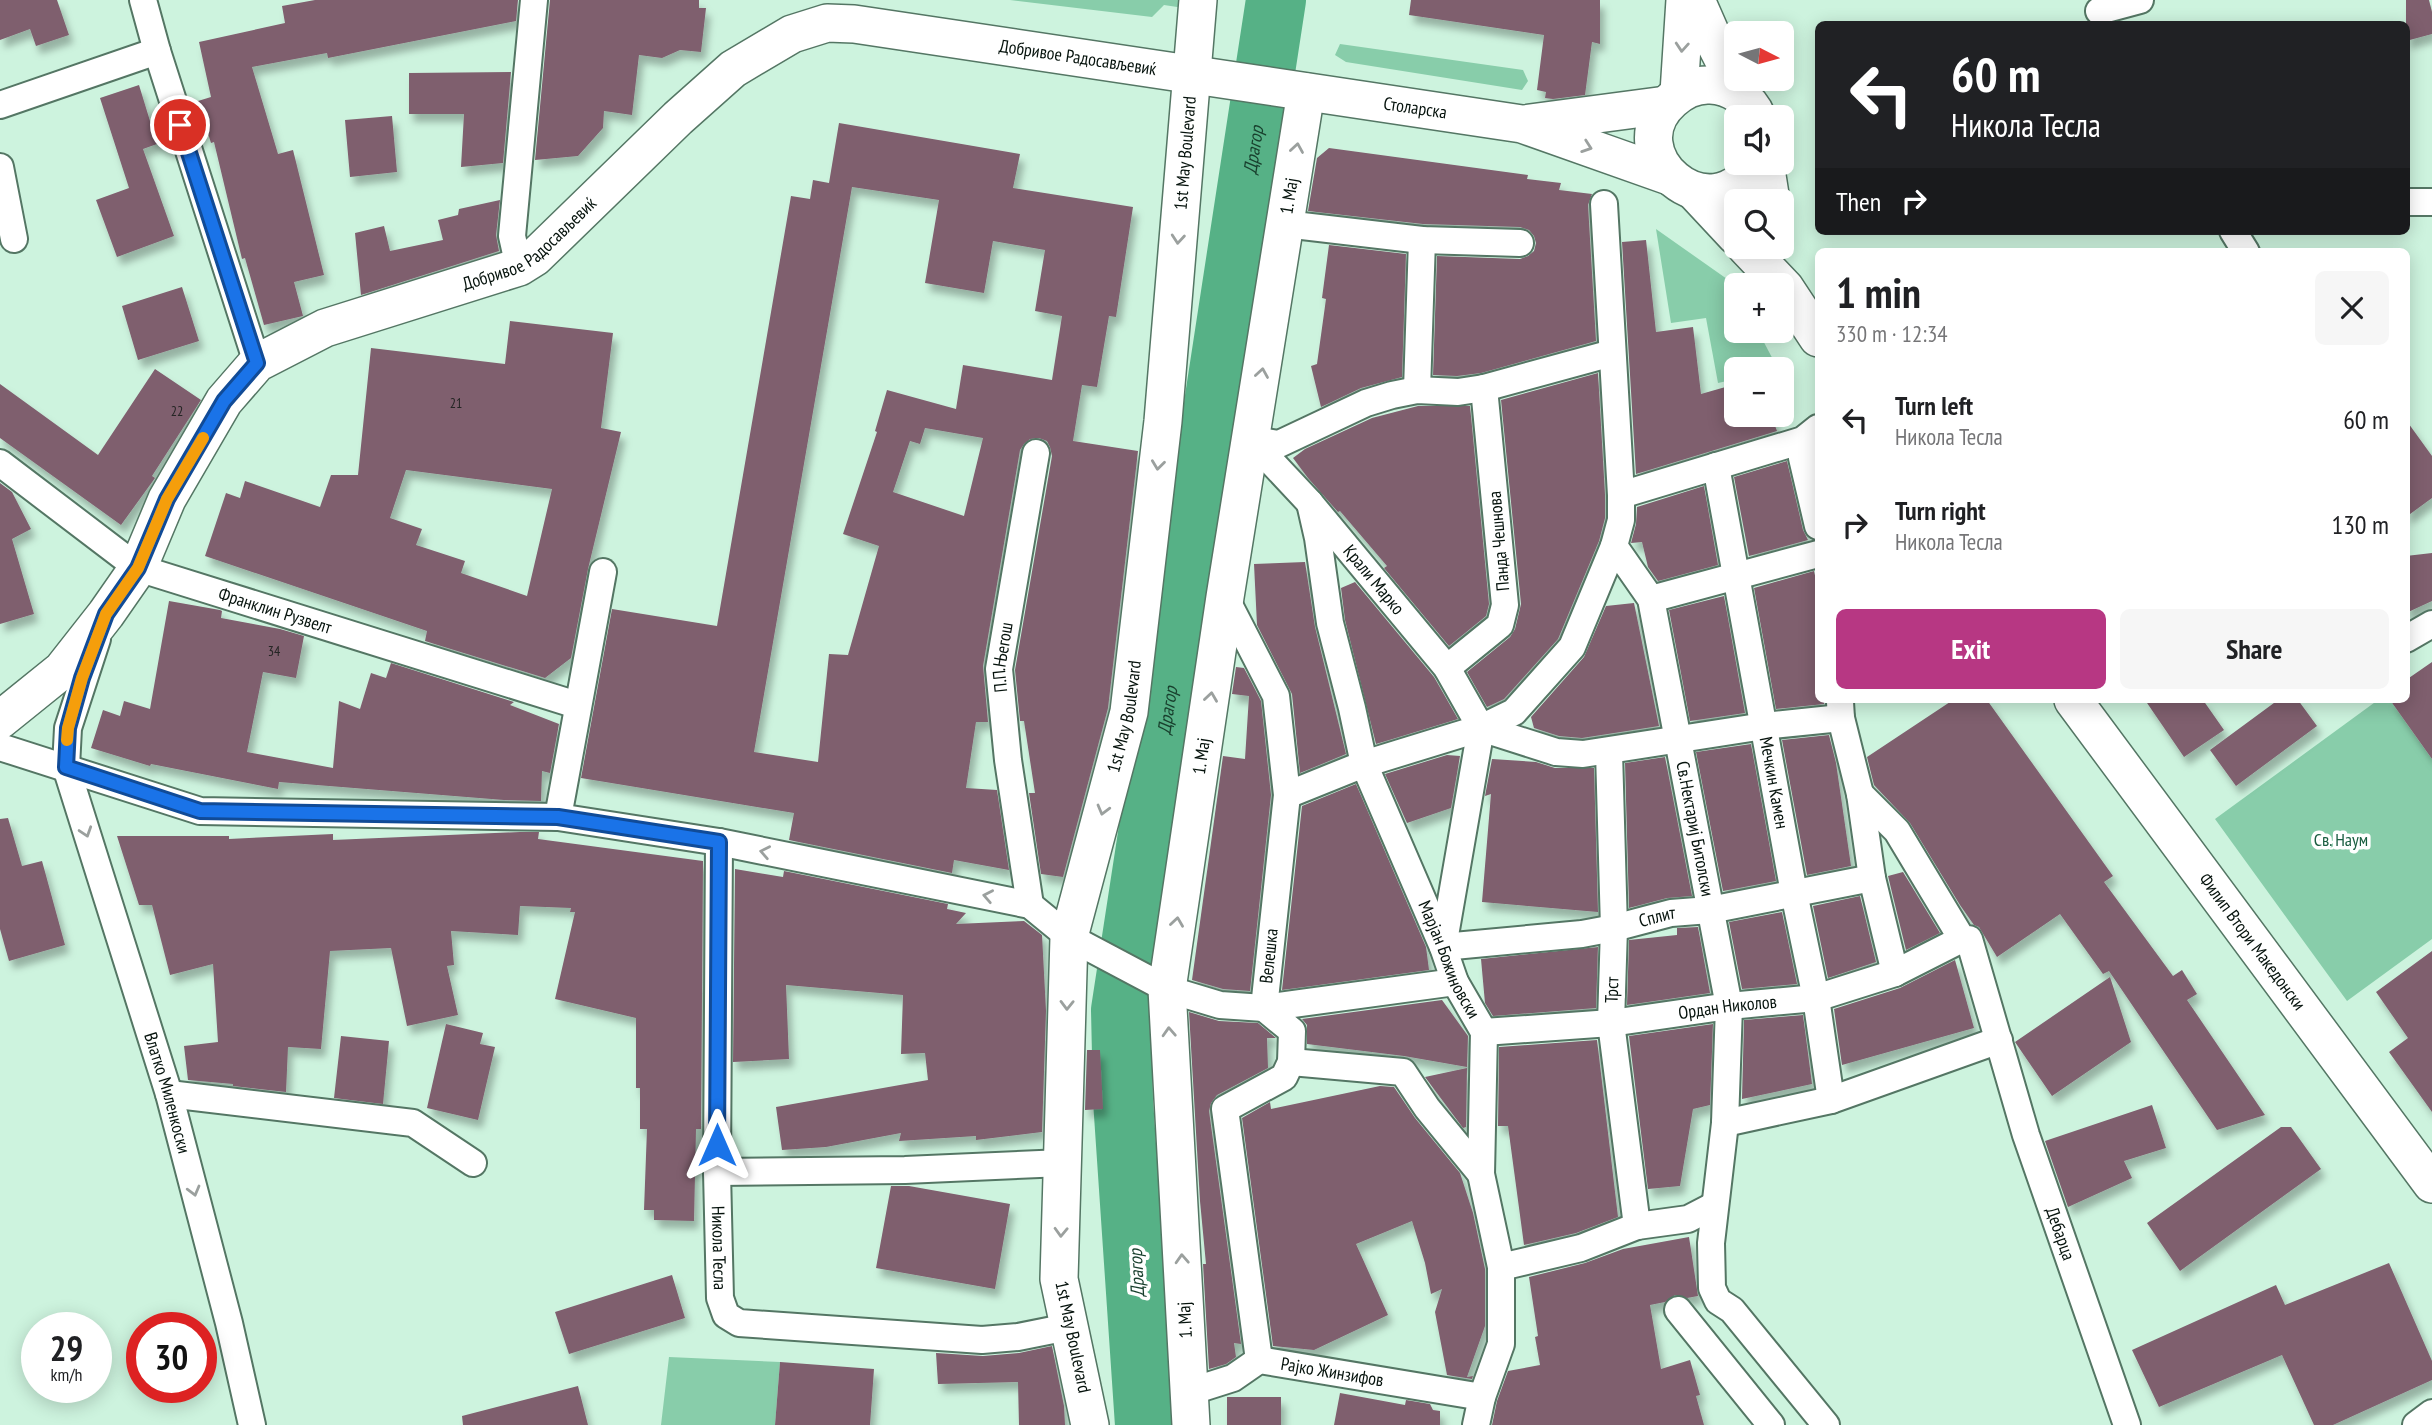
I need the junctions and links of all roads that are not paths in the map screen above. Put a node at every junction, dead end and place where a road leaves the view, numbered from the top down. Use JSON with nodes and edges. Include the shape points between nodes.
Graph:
{"nodes":[{"id":1,"x":143,"y":0,"type":"edge"},
{"id":2,"x":534,"y":0,"type":"edge"},
{"id":3,"x":1198,"y":0,"type":"edge"},
{"id":4,"x":1685,"y":0,"type":"edge"},
{"id":5,"x":1696,"y":0,"type":"edge"},
{"id":6,"x":2140,"y":0,"type":"edge"},
{"id":7,"x":2099,"y":12,"type":"edge"},
{"id":8,"x":157,"y":51,"type":"junction"},
{"id":9,"x":1208,"y":77,"type":"junction"},
{"id":10,"x":1300,"y":91,"type":"junction"},
{"id":11,"x":1673,"y":99,"type":"junction"},
{"id":12,"x":0,"y":105,"type":"edge"},
{"id":13,"x":1748,"y":105,"type":"edge"},
{"id":14,"x":1749,"y":105,"type":"edge"},
{"id":15,"x":1522,"y":124,"type":"junction"},
{"id":16,"x":0,"y":167,"type":"edge"},
{"id":17,"x":1746,"y":175,"type":"edge"},
{"id":18,"x":1682,"y":184,"type":"junction"},
{"id":19,"x":2410,"y":202,"type":"edge"},
{"id":20,"x":2432,"y":202,"type":"edge"},
{"id":21,"x":1604,"y":204,"type":"dead end"},
{"id":22,"x":1285,"y":224,"type":"junction"},
{"id":23,"x":1724,"y":224,"type":"edge"},
{"id":24,"x":14,"y":239,"type":"dead end"},
{"id":25,"x":1422,"y":240,"type":"junction"},
{"id":26,"x":1520,"y":243,"type":"dead end"},
{"id":27,"x":1757,"y":259,"type":"edge"},
{"id":28,"x":519,"y":267,"type":"junction"},
{"id":29,"x":1771,"y":273,"type":"edge"},
{"id":30,"x":1794,"y":302,"type":"edge"},
{"id":31,"x":1815,"y":333,"type":"edge"},
{"id":32,"x":1612,"y":354,"type":"junction"},
{"id":33,"x":257,"y":363,"type":"junction"},
{"id":34,"x":1484,"y":388,"type":"junction"},
{"id":35,"x":1417,"y":390,"type":"junction"},
{"id":36,"x":1810,"y":434,"type":"edge"},
{"id":37,"x":1251,"y":440,"type":"junction"},
{"id":38,"x":1036,"y":453,"type":"dead end"},
{"id":39,"x":0,"y":463,"type":"edge"},
{"id":40,"x":1716,"y":466,"type":"junction"},
{"id":41,"x":1621,"y":495,"type":"junction"},
{"id":42,"x":1310,"y":503,"type":"junction"},
{"id":43,"x":1815,"y":513,"type":"edge"},
{"id":44,"x":1614,"y":546,"type":"junction"},
{"id":45,"x":1815,"y":555,"type":"edge"},
{"id":46,"x":138,"y":568,"type":"junction"},
{"id":47,"x":603,"y":572,"type":"dead end"},
{"id":48,"x":1736,"y":576,"type":"junction"},
{"id":49,"x":1225,"y":597,"type":"junction"},
{"id":50,"x":1651,"y":599,"type":"junction"},
{"id":51,"x":106,"y":614,"type":"junction"},
{"id":52,"x":2432,"y":624,"type":"edge"},
{"id":53,"x":2410,"y":637,"type":"edge"},
{"id":54,"x":1447,"y":668,"type":"junction"},
{"id":55,"x":2075,"y":703,"type":"edge"},
{"id":56,"x":577,"y":705,"type":"junction"},
{"id":57,"x":1841,"y":709,"type":"edge"},
{"id":58,"x":0,"y":720,"type":"edge"},
{"id":59,"x":1763,"y":726,"type":"junction"},
{"id":60,"x":1481,"y":729,"type":"junction"},
{"id":61,"x":1678,"y":738,"type":"junction"},
{"id":62,"x":0,"y":747,"type":"edge"},
{"id":63,"x":1609,"y":752,"type":"junction"},
{"id":64,"x":1364,"y":764,"type":"junction"},
{"id":65,"x":66,"y":767,"type":"junction"},
{"id":66,"x":1860,"y":794,"type":"junction"},
{"id":67,"x":1287,"y":795,"type":"junction"},
{"id":68,"x":558,"y":817,"type":"junction"},
{"id":69,"x":719,"y":842,"type":"junction"},
{"id":70,"x":1872,"y":878,"type":"junction"},
{"id":71,"x":1794,"y":893,"type":"junction"},
{"id":72,"x":1030,"y":905,"type":"junction"},
{"id":73,"x":1710,"y":910,"type":"junction"},
{"id":74,"x":1614,"y":928,"type":"junction"},
{"id":75,"x":1962,"y":939,"type":"junction"},
{"id":76,"x":1082,"y":943,"type":"junction"},
{"id":77,"x":1443,"y":947,"type":"junction"},
{"id":78,"x":1895,"y":973,"type":"junction"},
{"id":79,"x":1455,"y":982,"type":"junction"},
{"id":80,"x":1157,"y":983,"type":"junction"},
{"id":81,"x":1816,"y":998,"type":"junction"},
{"id":82,"x":1729,"y":1006,"type":"junction"},
{"id":83,"x":1264,"y":1008,"type":"junction"},
{"id":84,"x":1611,"y":1023,"type":"junction"},
{"id":85,"x":1484,"y":1031,"type":"junction"},
{"id":86,"x":1999,"y":1040,"type":"junction"},
{"id":87,"x":1291,"y":1062,"type":"junction"},
{"id":88,"x":169,"y":1094,"type":"junction"},
{"id":89,"x":1831,"y":1100,"type":"junction"},
{"id":90,"x":1725,"y":1123,"type":"junction"},
{"id":91,"x":473,"y":1163,"type":"dead end"},
{"id":92,"x":1063,"y":1163,"type":"junction"},
{"id":93,"x":717,"y":1172,"type":"junction"},
{"id":94,"x":1481,"y":1174,"type":"junction"},
{"id":95,"x":2432,"y":1184,"type":"edge"},
{"id":96,"x":1715,"y":1205,"type":"junction"},
{"id":97,"x":1637,"y":1226,"type":"junction"},
{"id":98,"x":1501,"y":1267,"type":"junction"},
{"id":99,"x":1678,"y":1311,"type":"dead end"},
{"id":100,"x":1068,"y":1327,"type":"junction"},
{"id":101,"x":1259,"y":1360,"type":"junction"},
{"id":102,"x":1482,"y":1396,"type":"junction"},
{"id":103,"x":1190,"y":1409,"type":"edge"},
{"id":104,"x":2432,"y":1413,"type":"edge"},
{"id":105,"x":252,"y":1425,"type":"edge"},
{"id":106,"x":1090,"y":1425,"type":"edge"},
{"id":107,"x":1476,"y":1425,"type":"edge"},
{"id":108,"x":1771,"y":1425,"type":"edge"},
{"id":109,"x":1826,"y":1425,"type":"edge"},
{"id":110,"x":2127,"y":1425,"type":"edge"},
{"id":111,"x":2416,"y":1425,"type":"edge"}],
"edges":[{"from":1,"to":8,"type":"street"},
{"from":2,"to":28,"type":"street","via":[[512,236]]},
{"from":3,"to":9,"type":"street","name":"1st May Boulevard"},
{"from":4,"to":11,"type":"street","one_way":true},
{"from":5,"to":14,"type":"street"},
{"from":6,"to":7,"type":"street"},
{"from":8,"to":12,"type":"street"},
{"from":8,"to":33,"type":"street"},
{"from":9,"to":10,"type":"street","name":"Добривое Радосављевиќ"},
{"from":9,"to":28,"type":"street","name":"Добривое Радосављевиќ","via":[[827,23],[792,34],[733,69],[535,257]]},
{"from":9,"to":76,"type":"street","name":"1st May Boulevard","one_way":true,"via":[[1129,712]]},
{"from":10,"to":15,"type":"street","name":"Столарска"},
{"from":22,"to":10,"type":"street","name":"1. Мај","one_way":true},
{"from":11,"to":13,"type":"street","name":"Столарска","via":[[1695,86],[1712,85],[1728,89]]},
{"from":11,"to":15,"type":"street","name":"Столарска"},
{"from":11,"to":18,"type":"street","via":[[1658,118],[1654,134],[1658,156]]},
{"from":15,"to":18,"type":"street","name":"Столарска","one_way":true},
{"from":16,"to":24,"type":"street"},
{"from":17,"to":18,"type":"street","via":[[1739,183],[1710,193]]},
{"from":18,"to":23,"type":"street"},
{"from":19,"to":20,"type":"street"},
{"from":21,"to":32,"type":"street"},
{"from":22,"to":25,"type":"street"},
{"from":37,"to":22,"type":"street","name":"1. Мај","one_way":true},
{"from":25,"to":26,"type":"street"},
{"from":25,"to":35,"type":"street"},
{"from":27,"to":29,"type":"street"},
{"from":28,"to":33,"type":"street","name":"Добривое Радосављевиќ","via":[[325,328]]},
{"from":30,"to":31,"type":"street"},
{"from":32,"to":34,"type":"street"},
{"from":32,"to":41,"type":"street"},
{"from":33,"to":46,"type":"street","name":"Добривое Радосављевиќ","via":[[224,401],[173,488]]},
{"from":34,"to":35,"type":"street"},
{"from":34,"to":54,"type":"street","name":"Панда Чешнова","via":[[1505,605],[1500,625]]},
{"from":35,"to":37,"type":"street","via":[[1366,403],[1279,444]]},
{"from":36,"to":40,"type":"street"},
{"from":36,"to":43,"type":"street","via":[[1802,458]]},
{"from":37,"to":42,"type":"street","name":"Крали Марко"},
{"from":37,"to":49,"type":"street","name":"1. Мај"},
{"from":38,"to":72,"type":"street","name":"П.П.Његош","via":[[999,669]]},
{"from":39,"to":46,"type":"street","name":"Франклин Рузвелт"},
{"from":40,"to":41,"type":"street"},
{"from":40,"to":48,"type":"street","name":"Мечкин Камен"},
{"from":41,"to":44,"type":"street"},
{"from":42,"to":54,"type":"street","name":"Крали Марко"},
{"from":42,"to":64,"type":"street","name":"Марјан Божиновски","via":[[1330,623]]},
{"from":44,"to":50,"type":"street","name":"Св.Нектариј Битолски"},
{"from":44,"to":60,"type":"street","via":[[1572,647],[1514,712]]},
{"from":45,"to":48,"type":"street"},
{"from":46,"to":51,"type":"street","name":"Добривое Радосављевиќ"},
{"from":46,"to":56,"type":"street","name":"Франклин Рузвелт"},
{"from":47,"to":56,"type":"street"},
{"from":48,"to":50,"type":"street"},
{"from":48,"to":59,"type":"street","name":"Мечкин Камен"},
{"from":49,"to":67,"type":"street","name":"Велешка","via":[[1276,696]]},
{"from":80,"to":49,"type":"street","name":"1. Мај","one_way":true},
{"from":50,"to":61,"type":"street","name":"Св.Нектариј Битолски"},
{"from":51,"to":58,"type":"street","name":"Добривое Радосављевиќ","via":[[62,670]]},
{"from":51,"to":65,"type":"street","via":[[68,728]]},
{"from":52,"to":53,"type":"street"},
{"from":54,"to":60,"type":"street","name":"Крали Марко"},
{"from":55,"to":95,"type":"street","name":"Филип Втори Македонски"},
{"from":56,"to":68,"type":"street"},
{"from":57,"to":59,"type":"street"},
{"from":57,"to":66,"type":"street"},
{"from":59,"to":61,"type":"street"},
{"from":59,"to":71,"type":"street","name":"Мечкин Камен"},
{"from":60,"to":63,"type":"street","via":[[1556,752]]},
{"from":60,"to":64,"type":"street"},
{"from":60,"to":77,"type":"street"},
{"from":61,"to":63,"type":"street"},
{"from":61,"to":73,"type":"street","name":"Св.Нектариј Битолски"},
{"from":62,"to":65,"type":"street"},
{"from":63,"to":74,"type":"street","name":"Трст"},
{"from":64,"to":67,"type":"street"},
{"from":64,"to":77,"type":"street","name":"Марјан Божиновски"},
{"from":65,"to":68,"type":"street","via":[[200,811]]},
{"from":65,"to":88,"type":"street","name":"Влатко Миленкоски","one_way":true},
{"from":66,"to":70,"type":"street"},
{"from":66,"to":75,"type":"street","name":"Дебарца","via":[[1897,831]]},
{"from":67,"to":83,"type":"street","name":"Велешка"},
{"from":68,"to":69,"type":"street"},
{"from":72,"to":69,"type":"street","one_way":true},
{"from":69,"to":93,"type":"street","name":"Никола Тесла"},
{"from":70,"to":71,"type":"street","name":"Сплит"},
{"from":70,"to":78,"type":"street"},
{"from":71,"to":73,"type":"street","name":"Сплит"},
{"from":71,"to":81,"type":"street","name":"Мечкин Камен"},
{"from":72,"to":76,"type":"street"},
{"from":73,"to":74,"type":"street","name":"Сплит","via":[[1671,913]]},
{"from":73,"to":82,"type":"street","name":"Св.Нектариј Битолски"},
{"from":74,"to":77,"type":"street","name":"Сплит"},
{"from":74,"to":84,"type":"street","name":"Трст"},
{"from":75,"to":78,"type":"street","name":"Ордан Николов"},
{"from":75,"to":86,"type":"street","name":"Дебарца","via":[[1969,939]]},
{"from":76,"to":80,"type":"street"},
{"from":76,"to":92,"type":"street","name":"1st May Boulevard","one_way":true},
{"from":77,"to":79,"type":"street","name":"Марјан Божиновски"},
{"from":78,"to":81,"type":"street","name":"Ордан Николов"},
{"from":79,"to":83,"type":"street"},
{"from":79,"to":85,"type":"street","name":"Марјан Божиновски"},
{"from":80,"to":83,"type":"street","via":[[1220,1004]]},
{"from":103,"to":80,"type":"street","name":"1. Мај","one_way":true},
{"from":81,"to":82,"type":"street","name":"Ордан Николов"},
{"from":81,"to":89,"type":"street","name":"Мечкин Камен"},
{"from":82,"to":84,"type":"street","name":"Ордан Николов"},
{"from":82,"to":90,"type":"street","name":"Св.Нектариј Битолски"},
{"from":83,"to":87,"type":"street","name":"Велешка","via":[[1292,1031]]},
{"from":84,"to":85,"type":"street","name":"Ордан Николов"},
{"from":84,"to":97,"type":"street","name":"Трст"},
{"from":85,"to":94,"type":"street","name":"Марјан Божиновски"},
{"from":86,"to":89,"type":"street"},
{"from":86,"to":110,"type":"street","name":"Дебарца","via":[[2026,1135]]},
{"from":87,"to":94,"type":"street","via":[[1403,1072]]},
{"from":87,"to":101,"type":"street","via":[[1284,1077],[1225,1109]]},
{"from":88,"to":91,"type":"street","via":[[413,1122]]},
{"from":88,"to":105,"type":"street","name":"Влатко Миленкоски","one_way":true},
{"from":89,"to":90,"type":"street"},
{"from":90,"to":96,"type":"street","name":"Св.Нектариј Битолски"},
{"from":92,"to":93,"type":"street"},
{"from":92,"to":100,"type":"street","name":"1st May Boulevard","one_way":true,"via":[[1059,1279]]},
{"from":93,"to":100,"type":"street","name":"Никола Тесла","via":[[720,1298],[726,1315],[739,1323],[982,1340]]},
{"from":94,"to":98,"type":"street","name":"Марјан Божиновски"},
{"from":96,"to":97,"type":"street","via":[[1688,1219]]},
{"from":96,"to":109,"type":"street","name":"Св.Нектариј Битолски","via":[[1711,1243],[1712,1288],[1717,1301],[1732,1310]]},
{"from":97,"to":98,"type":"street","via":[[1581,1248]]},
{"from":98,"to":102,"type":"street","name":"Марјан Божиновски","via":[[1501,1344]]},
{"from":99,"to":108,"type":"street"},
{"from":100,"to":106,"type":"street","name":"1st May Boulevard"},
{"from":101,"to":102,"type":"street","name":"Рајко Жинзифов"},
{"from":101,"to":103,"type":"street","name":"Рајко Жинзифов"},
{"from":102,"to":107,"type":"street","name":"Марјан Божиновски"},
{"from":104,"to":111,"type":"street"}]}
